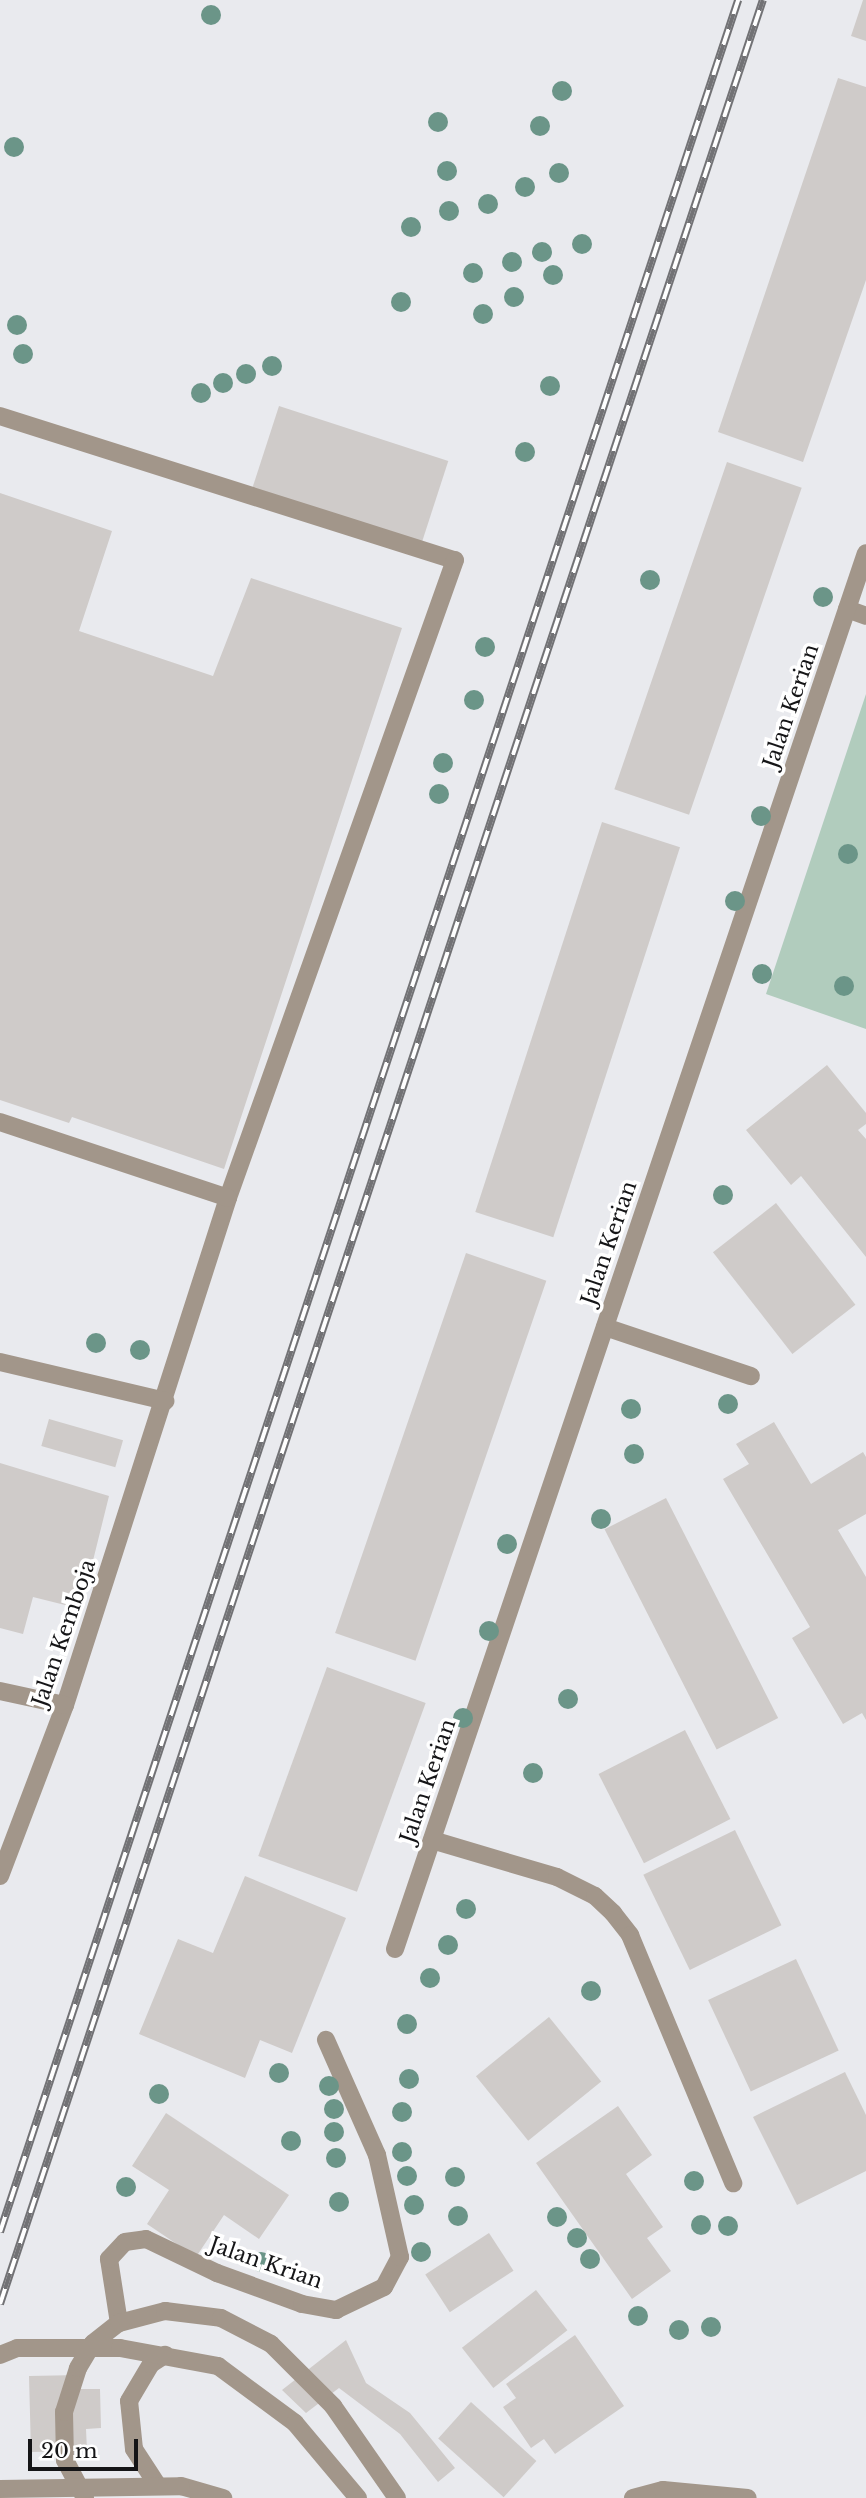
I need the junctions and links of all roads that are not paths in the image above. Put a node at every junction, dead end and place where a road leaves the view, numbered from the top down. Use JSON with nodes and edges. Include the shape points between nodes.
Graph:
{"nodes":[{"id":1,"x":0,"y":415,"type":"edge"},
{"id":2,"x":866,"y":553,"type":"edge"},
{"id":3,"x":847,"y":609,"type":"junction"},
{"id":4,"x":866,"y":616,"type":"edge"},
{"id":5,"x":0,"y":1122,"type":"edge"},
{"id":6,"x":228,"y":1198,"type":"junction"},
{"id":7,"x":605,"y":1327,"type":"junction"},
{"id":8,"x":0,"y":1362,"type":"edge"},
{"id":9,"x":751,"y":1376,"type":"dead end"},
{"id":10,"x":165,"y":1401,"type":"junction"},
{"id":11,"x":0,"y":1691,"type":"edge"},
{"id":12,"x":65,"y":1705,"type":"junction"},
{"id":13,"x":432,"y":1840,"type":"junction"},
{"id":14,"x":0,"y":1876,"type":"edge"},
{"id":15,"x":395,"y":1949,"type":"dead end"},
{"id":16,"x":326,"y":2040,"type":"dead end"},
{"id":17,"x":733,"y":2183,"type":"dead end"},
{"id":18,"x":120,"y":2323,"type":"junction"},
{"id":19,"x":0,"y":2355,"type":"edge"},
{"id":20,"x":165,"y":2355,"type":"junction"},
{"id":21,"x":158,"y":2486,"type":"junction"},
{"id":22,"x":0,"y":2489,"type":"edge"},
{"id":23,"x":85,"y":2498,"type":"edge"},
{"id":24,"x":223,"y":2498,"type":"edge"},
{"id":25,"x":358,"y":2498,"type":"edge"},
{"id":26,"x":397,"y":2498,"type":"edge"},
{"id":27,"x":633,"y":2498,"type":"edge"},
{"id":28,"x":748,"y":2498,"type":"edge"}],
"edges":[{"from":1,"to":6,"type":"street","name":"Jalan Kemboja","via":[[455,560]]},
{"from":2,"to":3,"type":"street","name":"Jalan Kerian"},
{"from":3,"to":4,"type":"street"},
{"from":3,"to":7,"type":"street","name":"Jalan Kerian"},
{"from":5,"to":6,"type":"street"},
{"from":6,"to":10,"type":"street","name":"Jalan Kemboja"},
{"from":7,"to":9,"type":"street"},
{"from":7,"to":13,"type":"street","name":"Jalan Kerian"},
{"from":8,"to":10,"type":"street"},
{"from":10,"to":12,"type":"street","name":"Jalan Kemboja"},
{"from":11,"to":12,"type":"street"},
{"from":12,"to":14,"type":"street","name":"Jalan Kemboja"},
{"from":13,"to":15,"type":"street","name":"Jalan Kerian"},
{"from":13,"to":17,"type":"street","via":[[557,1877],[595,1895],[613,1913],[630,1935]]},
{"from":16,"to":18,"type":"street","name":"Jalan Krian","via":[[377,2155],[400,2257],[384,2287],[336,2309],[302,2304],[146,2239],[135,2240],[125,2242],[109,2259]]},
{"from":18,"to":23,"type":"street","via":[[93,2343],[64,2412],[65,2460]]},
{"from":18,"to":26,"type":"street","via":[[165,2311],[221,2318],[271,2344],[333,2406]]},
{"from":19,"to":20,"type":"street","bridge":true,"via":[[17,2348],[120,2348]]},
{"from":20,"to":21,"type":"street","via":[[151,2364],[129,2401],[134,2449]]},
{"from":20,"to":25,"type":"street","bridge":true,"via":[[218,2366],[229,2374],[295,2423]]},
{"from":21,"to":22,"type":"street","bridge":true},
{"from":21,"to":24,"type":"street","bridge":true,"via":[[181,2486]]},
{"from":27,"to":28,"type":"street","via":[[663,2490]]}]}
